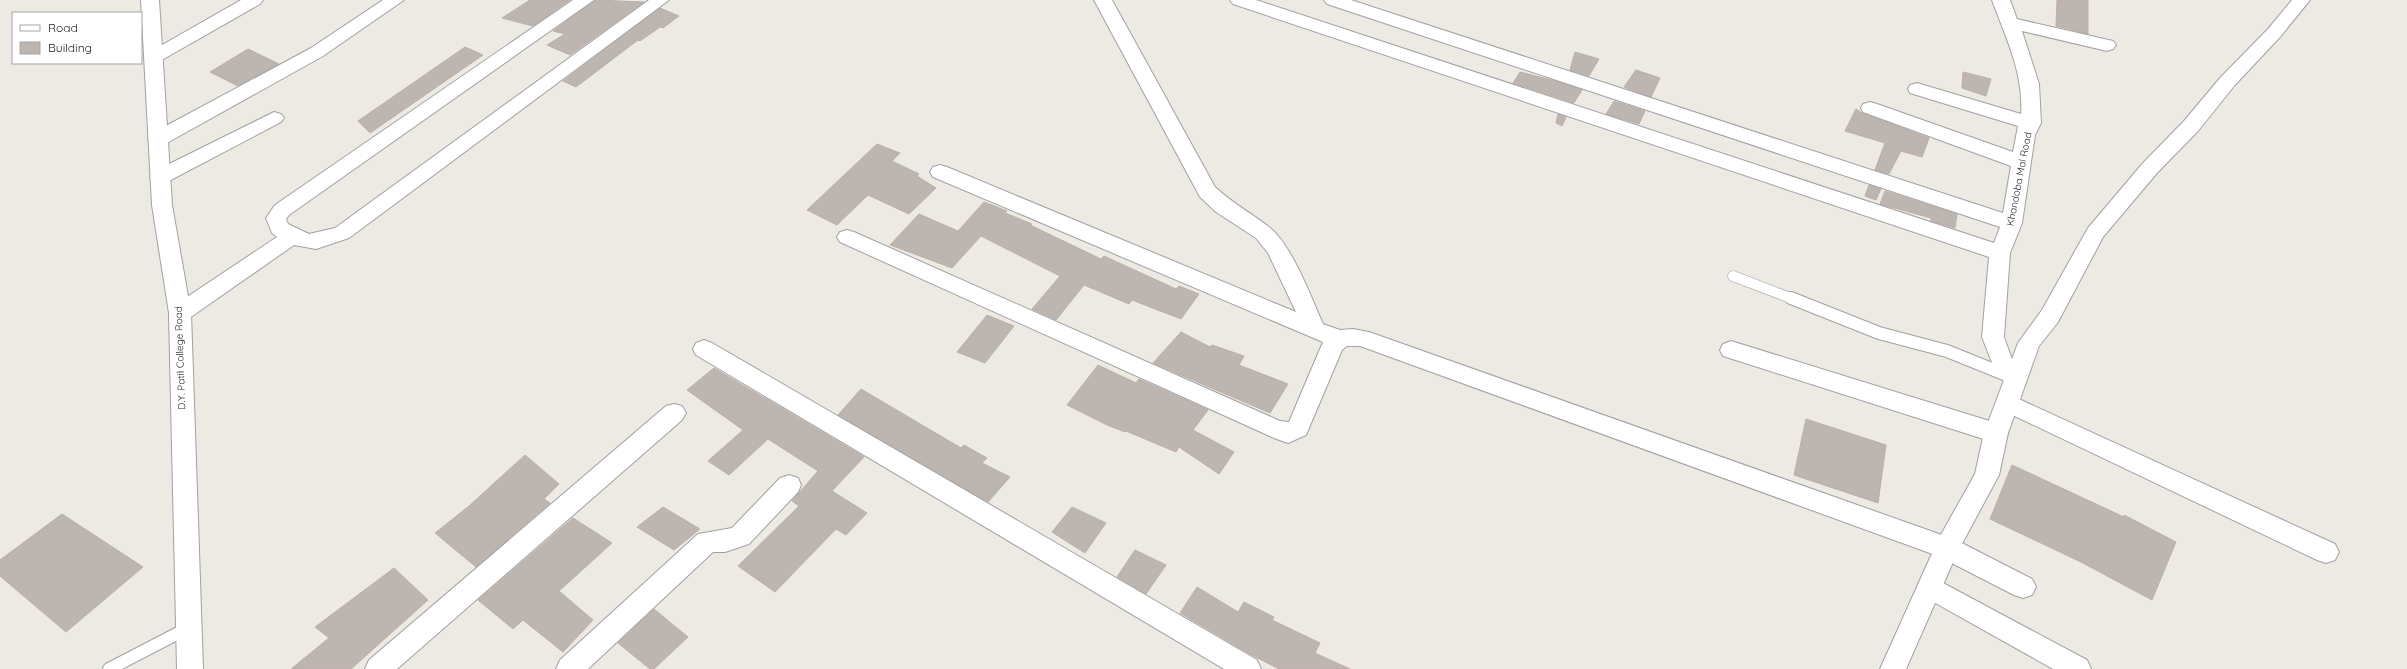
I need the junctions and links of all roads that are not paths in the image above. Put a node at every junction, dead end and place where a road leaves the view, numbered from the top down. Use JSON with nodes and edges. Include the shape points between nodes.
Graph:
{"nodes":[{"id":1,"x":150,"y":0,"type":"edge"},
{"id":2,"x":254,"y":0,"type":"edge"},
{"id":3,"x":395,"y":0,"type":"edge"},
{"id":4,"x":585,"y":0,"type":"edge"},
{"id":5,"x":660,"y":0,"type":"edge"},
{"id":6,"x":1103,"y":0,"type":"edge"},
{"id":7,"x":1239,"y":0,"type":"edge"},
{"id":8,"x":1332,"y":0,"type":"edge"},
{"id":9,"x":2001,"y":0,"type":"edge"},
{"id":10,"x":2301,"y":0,"type":"edge"},
{"id":11,"x":2008,"y":22,"type":"junction"},
{"id":12,"x":2107,"y":45,"type":"dead end"},
{"id":13,"x":154,"y":57,"type":"junction"},
{"id":14,"x":1917,"y":89,"type":"dead end"},
{"id":15,"x":1870,"y":108,"type":"dead end"},
{"id":16,"x":274,"y":118,"type":"dead end"},
{"id":17,"x":2031,"y":122,"type":"junction"},
{"id":18,"x":158,"y":139,"type":"junction"},
{"id":19,"x":2021,"y":162,"type":"junction"},
{"id":20,"x":940,"y":172,"type":"dead end"},
{"id":21,"x":160,"y":177,"type":"junction"},
{"id":22,"x":2012,"y":223,"type":"junction"},
{"id":23,"x":292,"y":237,"type":"junction"},
{"id":24,"x":847,"y":237,"type":"dead end"},
{"id":25,"x":2000,"y":253,"type":"junction"},
{"id":26,"x":1733,"y":276,"type":"dead end"},
{"id":27,"x":180,"y":313,"type":"junction"},
{"id":28,"x":1315,"y":329,"type":"junction"},
{"id":29,"x":1338,"y":339,"type":"junction"},
{"id":30,"x":704,"y":349,"type":"dead end"},
{"id":31,"x":1731,"y":350,"type":"dead end"},
{"id":32,"x":2016,"y":379,"type":"junction"},
{"id":33,"x":2008,"y":403,"type":"junction"},
{"id":34,"x":674,"y":413,"type":"dead end"},
{"id":35,"x":1996,"y":433,"type":"junction"},
{"id":36,"x":789,"y":485,"type":"dead end"},
{"id":37,"x":1947,"y":548,"type":"junction"},
{"id":38,"x":2326,"y":552,"type":"dead end"},
{"id":39,"x":1930,"y":587,"type":"junction"},
{"id":40,"x":2023,"y":587,"type":"dead end"},
{"id":41,"x":188,"y":628,"type":"junction"},
{"id":42,"x":109,"y":669,"type":"edge"},
{"id":43,"x":190,"y":669,"type":"edge"},
{"id":44,"x":378,"y":669,"type":"edge"},
{"id":45,"x":569,"y":669,"type":"edge"},
{"id":46,"x":1248,"y":669,"type":"edge"},
{"id":47,"x":1893,"y":669,"type":"edge"},
{"id":48,"x":2078,"y":669,"type":"edge"}],
"edges":[{"from":1,"to":13,"type":"street","name":"D.Y. Patil College Road"},
{"from":2,"to":13,"type":"street"},
{"from":3,"to":18,"type":"street","via":[[317,52]]},
{"from":4,"to":23,"type":"street","via":[[282,210],[276,218],[279,228]]},
{"from":5,"to":23,"type":"street","via":[[342,233],[316,243]]},
{"from":6,"to":28,"type":"street","via":[[1207,192],[1263,233],[1277,249]]},
{"from":7,"to":25,"type":"street"},
{"from":8,"to":22,"type":"street"},
{"from":9,"to":11,"type":"street","name":"Khandoba Mal Road"},
{"from":10,"to":32,"type":"street","via":[[2274,34],[2227,82],[2095,233],[2050,316],[2029,343]]},
{"from":11,"to":12,"type":"street"},
{"from":11,"to":17,"type":"street","name":"Khandoba Mal Road","via":[[2028,79]]},
{"from":13,"to":18,"type":"street","name":"D.Y. Patil College Road"},
{"from":14,"to":17,"type":"street"},
{"from":15,"to":19,"type":"street"},
{"from":16,"to":21,"type":"street"},
{"from":17,"to":19,"type":"street","name":"Khandoba Mal Road"},
{"from":18,"to":21,"type":"street","name":"D.Y. Patil College Road"},
{"from":19,"to":22,"type":"street","name":"Khandoba Mal Road"},
{"from":20,"to":28,"type":"street"},
{"from":21,"to":27,"type":"street","name":"D.Y. Patil College Road","via":[[162,205]]},
{"from":22,"to":25,"type":"street","name":"Khandoba Mal Road"},
{"from":23,"to":27,"type":"street"},
{"from":24,"to":29,"type":"street","via":[[1274,430],[1288,433],[1298,428],[1333,345]]},
{"from":25,"to":32,"type":"street","name":"Khandoba Mal Road","via":[[1993,338],[2004,367]]},
{"from":26,"to":32,"type":"lane","via":[[1879,333],[1947,351]]},
{"from":27,"to":41,"type":"street","name":"D.Y. Patil College Road"},
{"from":28,"to":29,"type":"street"},
{"from":29,"to":37,"type":"street","via":[[1346,336],[1361,338]]},
{"from":30,"to":46,"type":"street"},
{"from":31,"to":35,"type":"street"},
{"from":32,"to":33,"type":"street"},
{"from":33,"to":35,"type":"street"},
{"from":33,"to":38,"type":"street"},
{"from":34,"to":44,"type":"street"},
{"from":35,"to":37,"type":"street","via":[[1987,475]]},
{"from":36,"to":45,"type":"street","via":[[740,536],[725,541],[707,542]]},
{"from":37,"to":39,"type":"street"},
{"from":37,"to":40,"type":"street"},
{"from":39,"to":47,"type":"street"},
{"from":39,"to":48,"type":"street"},
{"from":41,"to":42,"type":"lane"},
{"from":41,"to":43,"type":"street","name":"D.Y. Patil College Road"}]}
